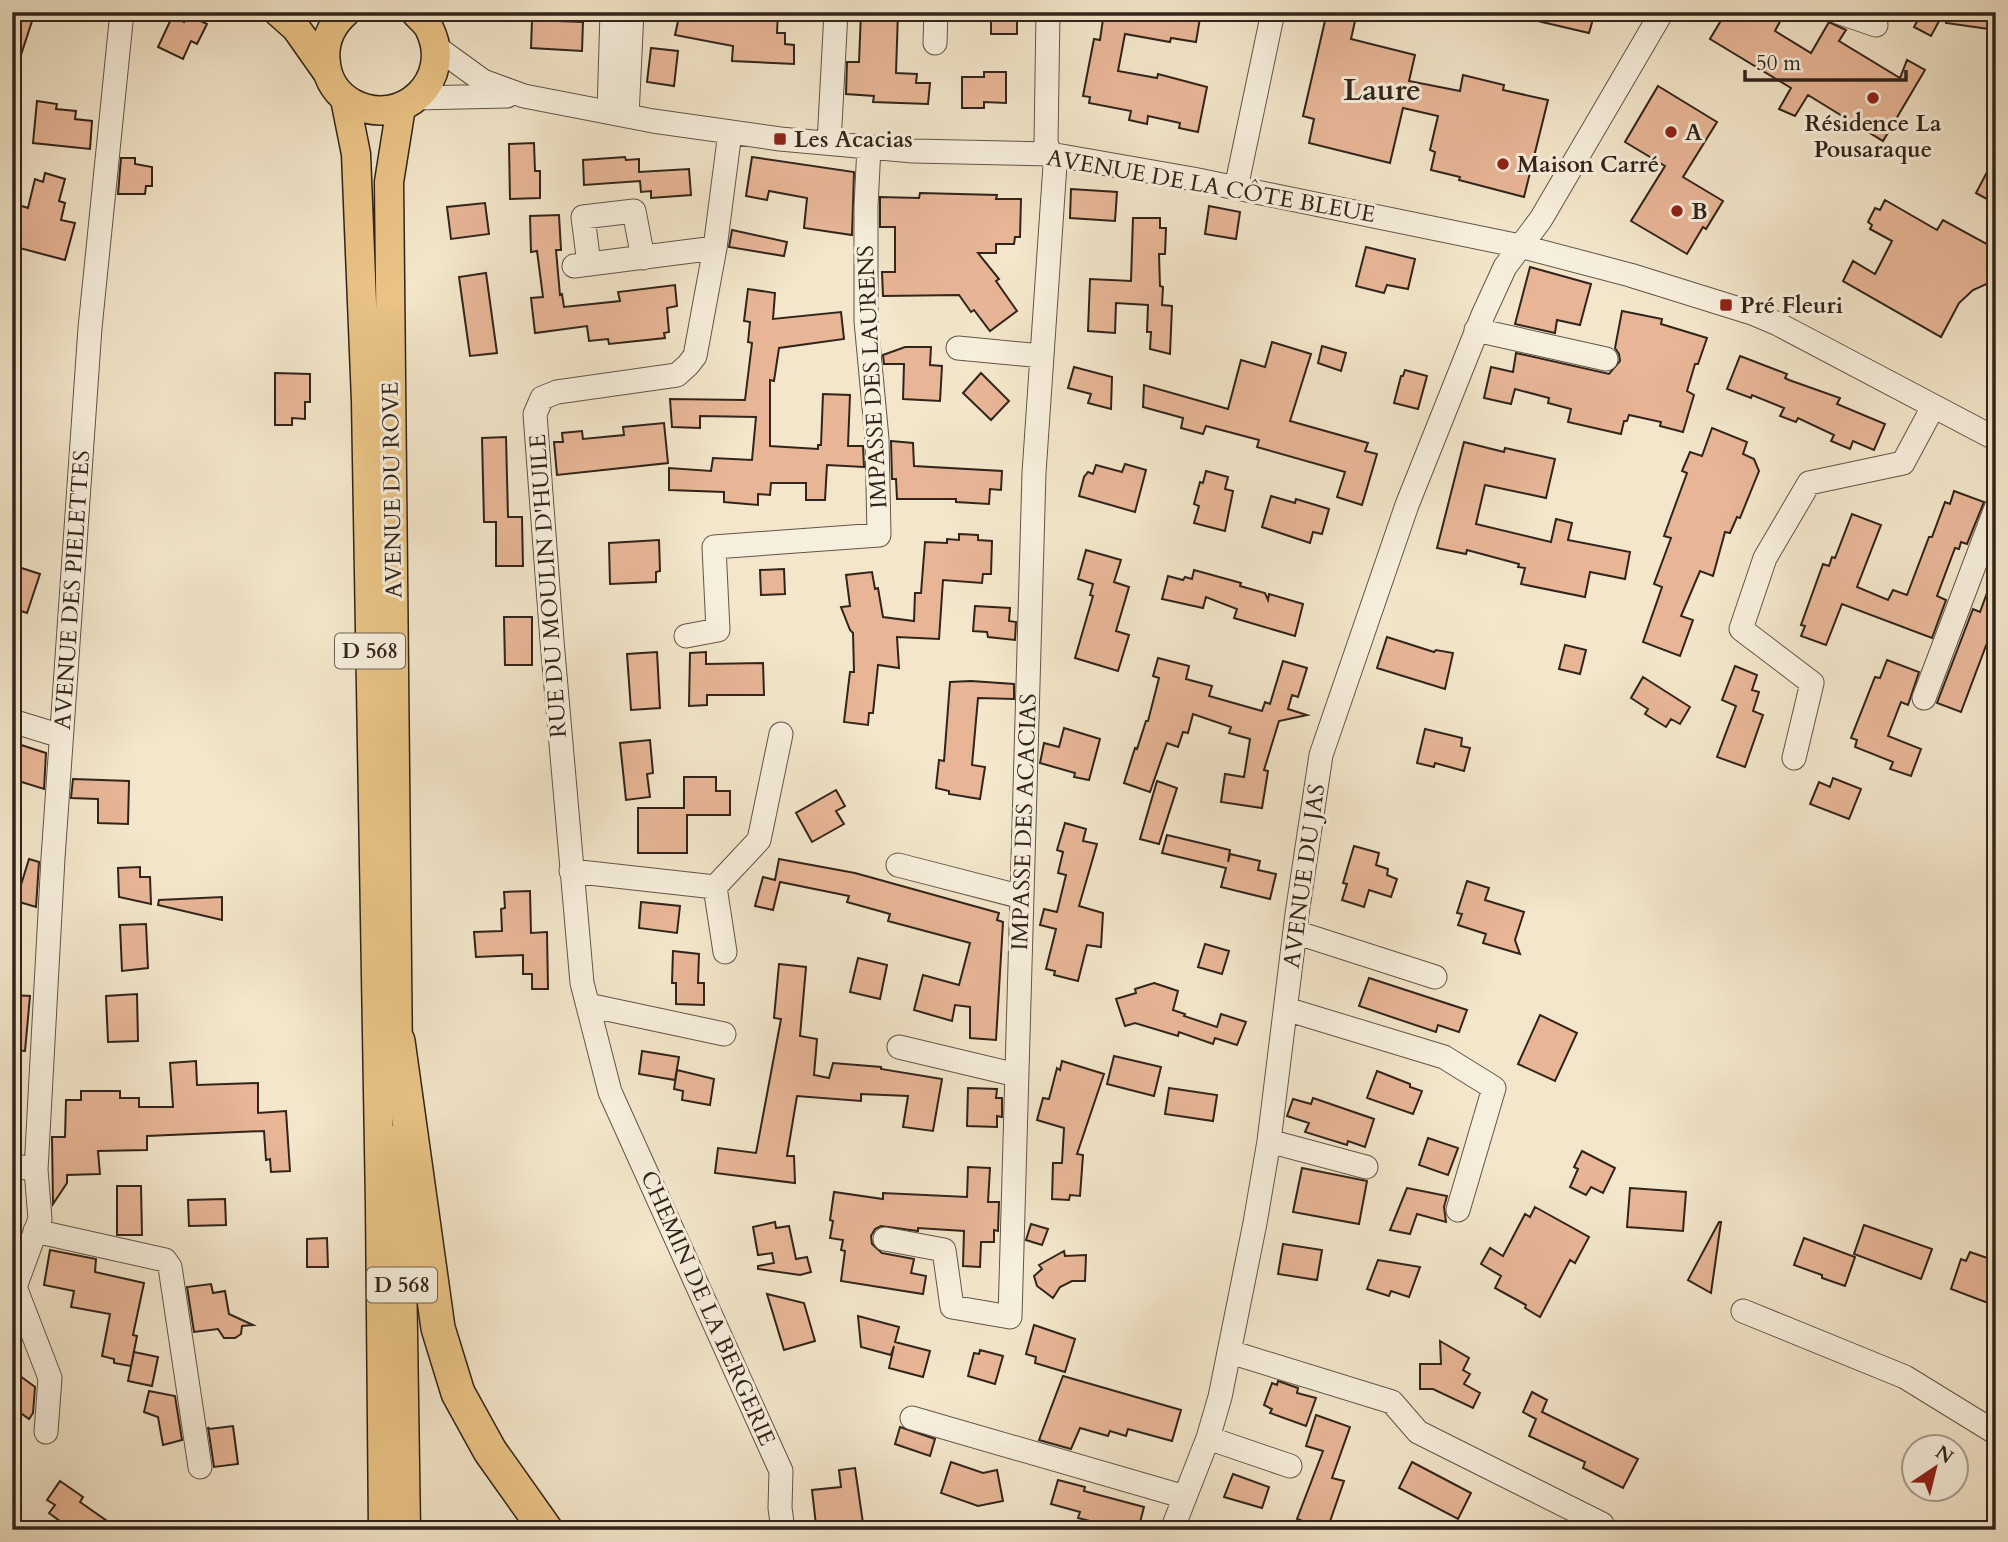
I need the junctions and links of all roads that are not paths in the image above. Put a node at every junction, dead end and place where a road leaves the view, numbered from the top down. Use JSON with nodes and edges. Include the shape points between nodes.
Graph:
{"nodes":[{"id":1,"x":122,"y":12,"type":"edge"},
{"id":2,"x":278,"y":12,"type":"edge"},
{"id":3,"x":415,"y":12,"type":"edge"},
{"id":4,"x":612,"y":12,"type":"edge"},
{"id":5,"x":632,"y":12,"type":"edge"},
{"id":6,"x":836,"y":12,"type":"edge"},
{"id":7,"x":936,"y":12,"type":"edge"},
{"id":8,"x":1048,"y":12,"type":"edge"},
{"id":9,"x":1273,"y":12,"type":"edge"},
{"id":10,"x":1662,"y":12,"type":"edge"},
{"id":11,"x":1838,"y":12,"type":"edge"},
{"id":12,"x":333,"y":15,"type":"edge"},
{"id":13,"x":1876,"y":25,"type":"dead end"},
{"id":14,"x":935,"y":43,"type":"dead end"},
{"id":15,"x":436,"y":47,"type":"junction"},
{"id":16,"x":327,"y":72,"type":"junction"},
{"id":17,"x":524,"y":96,"type":"junction"},
{"id":18,"x":345,"y":99,"type":"junction"},
{"id":19,"x":409,"y":103,"type":"junction"},
{"id":20,"x":618,"y":114,"type":"junction"},
{"id":21,"x":730,"y":132,"type":"junction"},
{"id":22,"x":829,"y":143,"type":"junction"},
{"id":23,"x":869,"y":147,"type":"junction"},
{"id":24,"x":1050,"y":154,"type":"junction"},
{"id":25,"x":1237,"y":188,"type":"junction"},
{"id":26,"x":1520,"y":246,"type":"junction"},
{"id":27,"x":715,"y":248,"type":"junction"},
{"id":28,"x":643,"y":258,"type":"junction"},
{"id":29,"x":1476,"y":330,"type":"junction"},
{"id":30,"x":958,"y":348,"type":"dead end"},
{"id":31,"x":1042,"y":356,"type":"junction"},
{"id":32,"x":1606,"y":359,"type":"dead end"},
{"id":33,"x":1933,"y":407,"type":"junction"},
{"id":34,"x":1996,"y":439,"type":"edge"},
{"id":35,"x":1996,"y":508,"type":"edge"},
{"id":36,"x":686,"y":636,"type":"dead end"},
{"id":37,"x":1924,"y":698,"type":"dead end"},
{"id":38,"x":12,"y":721,"type":"edge"},
{"id":39,"x":781,"y":734,"type":"dead end"},
{"id":40,"x":61,"y":736,"type":"junction"},
{"id":41,"x":1794,"y":758,"type":"dead end"},
{"id":42,"x":898,"y":865,"type":"dead end"},
{"id":43,"x":571,"y":871,"type":"junction"},
{"id":44,"x":715,"y":887,"type":"junction"},
{"id":45,"x":1022,"y":897,"type":"junction"},
{"id":46,"x":1295,"y":932,"type":"junction"},
{"id":47,"x":725,"y":952,"type":"dead end"},
{"id":48,"x":1435,"y":977,"type":"dead end"},
{"id":49,"x":588,"y":1005,"type":"junction"},
{"id":50,"x":1286,"y":1009,"type":"junction"},
{"id":51,"x":724,"y":1034,"type":"dead end"},
{"id":52,"x":398,"y":1041,"type":"junction"},
{"id":53,"x":899,"y":1047,"type":"dead end"},
{"id":54,"x":1017,"y":1075,"type":"junction"},
{"id":55,"x":1269,"y":1141,"type":"junction"},
{"id":56,"x":12,"y":1165,"type":"edge"},
{"id":57,"x":1366,"y":1167,"type":"dead end"},
{"id":58,"x":36,"y":1170,"type":"junction"},
{"id":59,"x":1458,"y":1210,"type":"dead end"},
{"id":60,"x":35,"y":1231,"type":"junction"},
{"id":61,"x":886,"y":1239,"type":"dead end"},
{"id":62,"x":13,"y":1287,"type":"edge"},
{"id":63,"x":1743,"y":1311,"type":"dead end"},
{"id":64,"x":1230,"y":1352,"type":"junction"},
{"id":65,"x":912,"y":1418,"type":"dead end"},
{"id":66,"x":46,"y":1432,"type":"dead end"},
{"id":67,"x":1996,"y":1433,"type":"edge"},
{"id":68,"x":1208,"y":1438,"type":"junction"},
{"id":69,"x":1290,"y":1466,"type":"dead end"},
{"id":70,"x":200,"y":1467,"type":"dead end"},
{"id":71,"x":1185,"y":1497,"type":"junction"},
{"id":72,"x":1602,"y":1524,"type":"dead end"},
{"id":73,"x":383,"y":1530,"type":"edge"},
{"id":74,"x":406,"y":1530,"type":"edge"},
{"id":75,"x":546,"y":1530,"type":"edge"},
{"id":76,"x":783,"y":1530,"type":"edge"},
{"id":77,"x":1172,"y":1530,"type":"edge"}],
"edges":[{"from":1,"to":40,"type":"street","name":"AVENUE DES PIELETTES","via":[[90,328]]},
{"from":2,"to":16,"type":"main road","via":[[296,27]]},
{"from":3,"to":15,"type":"main road","via":[[428,26]]},
{"from":4,"to":20,"type":"street"},
{"from":5,"to":20,"type":"street"},
{"from":6,"to":22,"type":"street"},
{"from":7,"to":14,"type":"street"},
{"from":8,"to":24,"type":"street","name":"IMPASSE DES ACACIAS","via":[[1046,144]]},
{"from":9,"to":25,"type":"street"},
{"from":10,"to":26,"type":"street","name":"AVENUE DU JAS","via":[[1541,219]]},
{"from":11,"to":13,"type":"street"},
{"from":12,"to":16,"type":"main road","via":[[325,54]]},
{"from":15,"to":17,"type":"street","name":"AVENUE DE LA CÔTE BLEUE","via":[[483,81]]},
{"from":15,"to":19,"type":"main road","via":[[435,69],[428,85]]},
{"from":16,"to":18,"type":"main road"},
{"from":17,"to":19,"type":"street","name":"AVENUE DE LA CÔTE BLEUE","via":[[456,96]]},
{"from":17,"to":20,"type":"street","name":"AVENUE DE LA CÔTE BLEUE"},
{"from":18,"to":19,"type":"main road","via":[[382,111]]},
{"from":18,"to":73,"type":"main road","number":"D 568","via":[[355,154],[366,401]]},
{"from":19,"to":52,"type":"main road","name":"AVENUE DU ROVE","number":"D 568","via":[[389,182]]},
{"from":20,"to":21,"type":"street","name":"AVENUE DE LA CÔTE BLEUE"},
{"from":21,"to":22,"type":"street","name":"AVENUE DE LA CÔTE BLEUE"},
{"from":21,"to":27,"type":"street","name":"RUE DU MOULIN D'HUILE"},
{"from":22,"to":23,"type":"street","name":"AVENUE DE LA CÔTE BLEUE"},
{"from":23,"to":24,"type":"street","name":"AVENUE DE LA CÔTE BLEUE"},
{"from":23,"to":36,"type":"street","name":"IMPASSE DES LAURENS","via":[[866,321],[877,439],[879,535],[714,547],[718,630]]},
{"from":24,"to":25,"type":"street","name":"AVENUE DE LA CÔTE BLEUE"},
{"from":24,"to":31,"type":"street","name":"IMPASSE DES ACACIAS","via":[[1055,165]]},
{"from":25,"to":26,"type":"street","name":"AVENUE DE LA CÔTE BLEUE"},
{"from":26,"to":29,"type":"street","name":"AVENUE DU JAS","via":[[1505,267]]},
{"from":26,"to":33,"type":"street","name":"AVENUE DE LA CÔTE BLEUE","via":[[1752,313]]},
{"from":27,"to":28,"type":"street"},
{"from":27,"to":43,"type":"street","name":"RUE DU MOULIN D'HUILE","via":[[695,356],[688,365],[677,375],[557,392],[542,398],[535,414]]},
{"from":28,"to":28,"type":"street","via":[[582,265],[583,217],[634,211]]},
{"from":29,"to":32,"type":"street"},
{"from":29,"to":46,"type":"street","name":"AVENUE DU JAS","via":[[1407,505],[1321,755]]},
{"from":30,"to":31,"type":"street"},
{"from":31,"to":45,"type":"street","name":"IMPASSE DES ACACIAS","via":[[1034,473]]},
{"from":33,"to":34,"type":"street","name":"AVENUE DE LA CÔTE BLEUE"},
{"from":33,"to":41,"type":"street","via":[[1903,463],[1809,483],[1765,558],[1741,629],[1812,683]]},
{"from":35,"to":37,"type":"street"},
{"from":38,"to":40,"type":"street"},
{"from":39,"to":44,"type":"street","via":[[759,840]]},
{"from":40,"to":58,"type":"street","name":"AVENUE DES PIELETTES"},
{"from":42,"to":45,"type":"street"},
{"from":43,"to":44,"type":"street"},
{"from":43,"to":49,"type":"street","name":"RUE DU MOULIN D'HUILE"},
{"from":44,"to":47,"type":"street"},
{"from":45,"to":54,"type":"street","name":"IMPASSE DES ACACIAS"},
{"from":46,"to":48,"type":"street"},
{"from":46,"to":50,"type":"street","name":"AVENUE DU JAS"},
{"from":49,"to":51,"type":"street"},
{"from":49,"to":76,"type":"street","name":"CHEMIN DE LA BERGERIE","via":[[610,1092],[781,1471]]},
{"from":50,"to":55,"type":"street","name":"AVENUE DU JAS"},
{"from":50,"to":59,"type":"street","via":[[1444,1057],[1494,1088]]},
{"from":52,"to":74,"type":"main road","number":"D 568"},
{"from":52,"to":75,"type":"highway","via":[[438,1328],[458,1393],[491,1451]]},
{"from":53,"to":54,"type":"street"},
{"from":54,"to":61,"type":"street","name":"IMPASSE DES ACACIAS","via":[[1010,1317],[952,1307],[944,1250]]},
{"from":55,"to":57,"type":"street"},
{"from":55,"to":64,"type":"street","name":"AVENUE DU JAS"},
{"from":56,"to":58,"type":"street"},
{"from":58,"to":60,"type":"street","name":"AVENUE DES PIELETTES","via":[[40,1219]]},
{"from":60,"to":62,"type":"street","name":"AVENUE DES PIELETTES"},
{"from":60,"to":70,"type":"street","via":[[165,1260],[170,1267]]},
{"from":62,"to":66,"type":"street","via":[[51,1378]]},
{"from":63,"to":67,"type":"street","via":[[1905,1377]]},
{"from":64,"to":68,"type":"street","name":"AVENUE DU JAS"},
{"from":64,"to":72,"type":"street","via":[[1392,1402],[1418,1432]]},
{"from":65,"to":71,"type":"street"},
{"from":68,"to":69,"type":"street"},
{"from":68,"to":71,"type":"street","name":"AVENUE DU JAS"},
{"from":71,"to":77,"type":"street","name":"AVENUE DU JAS"}]}
